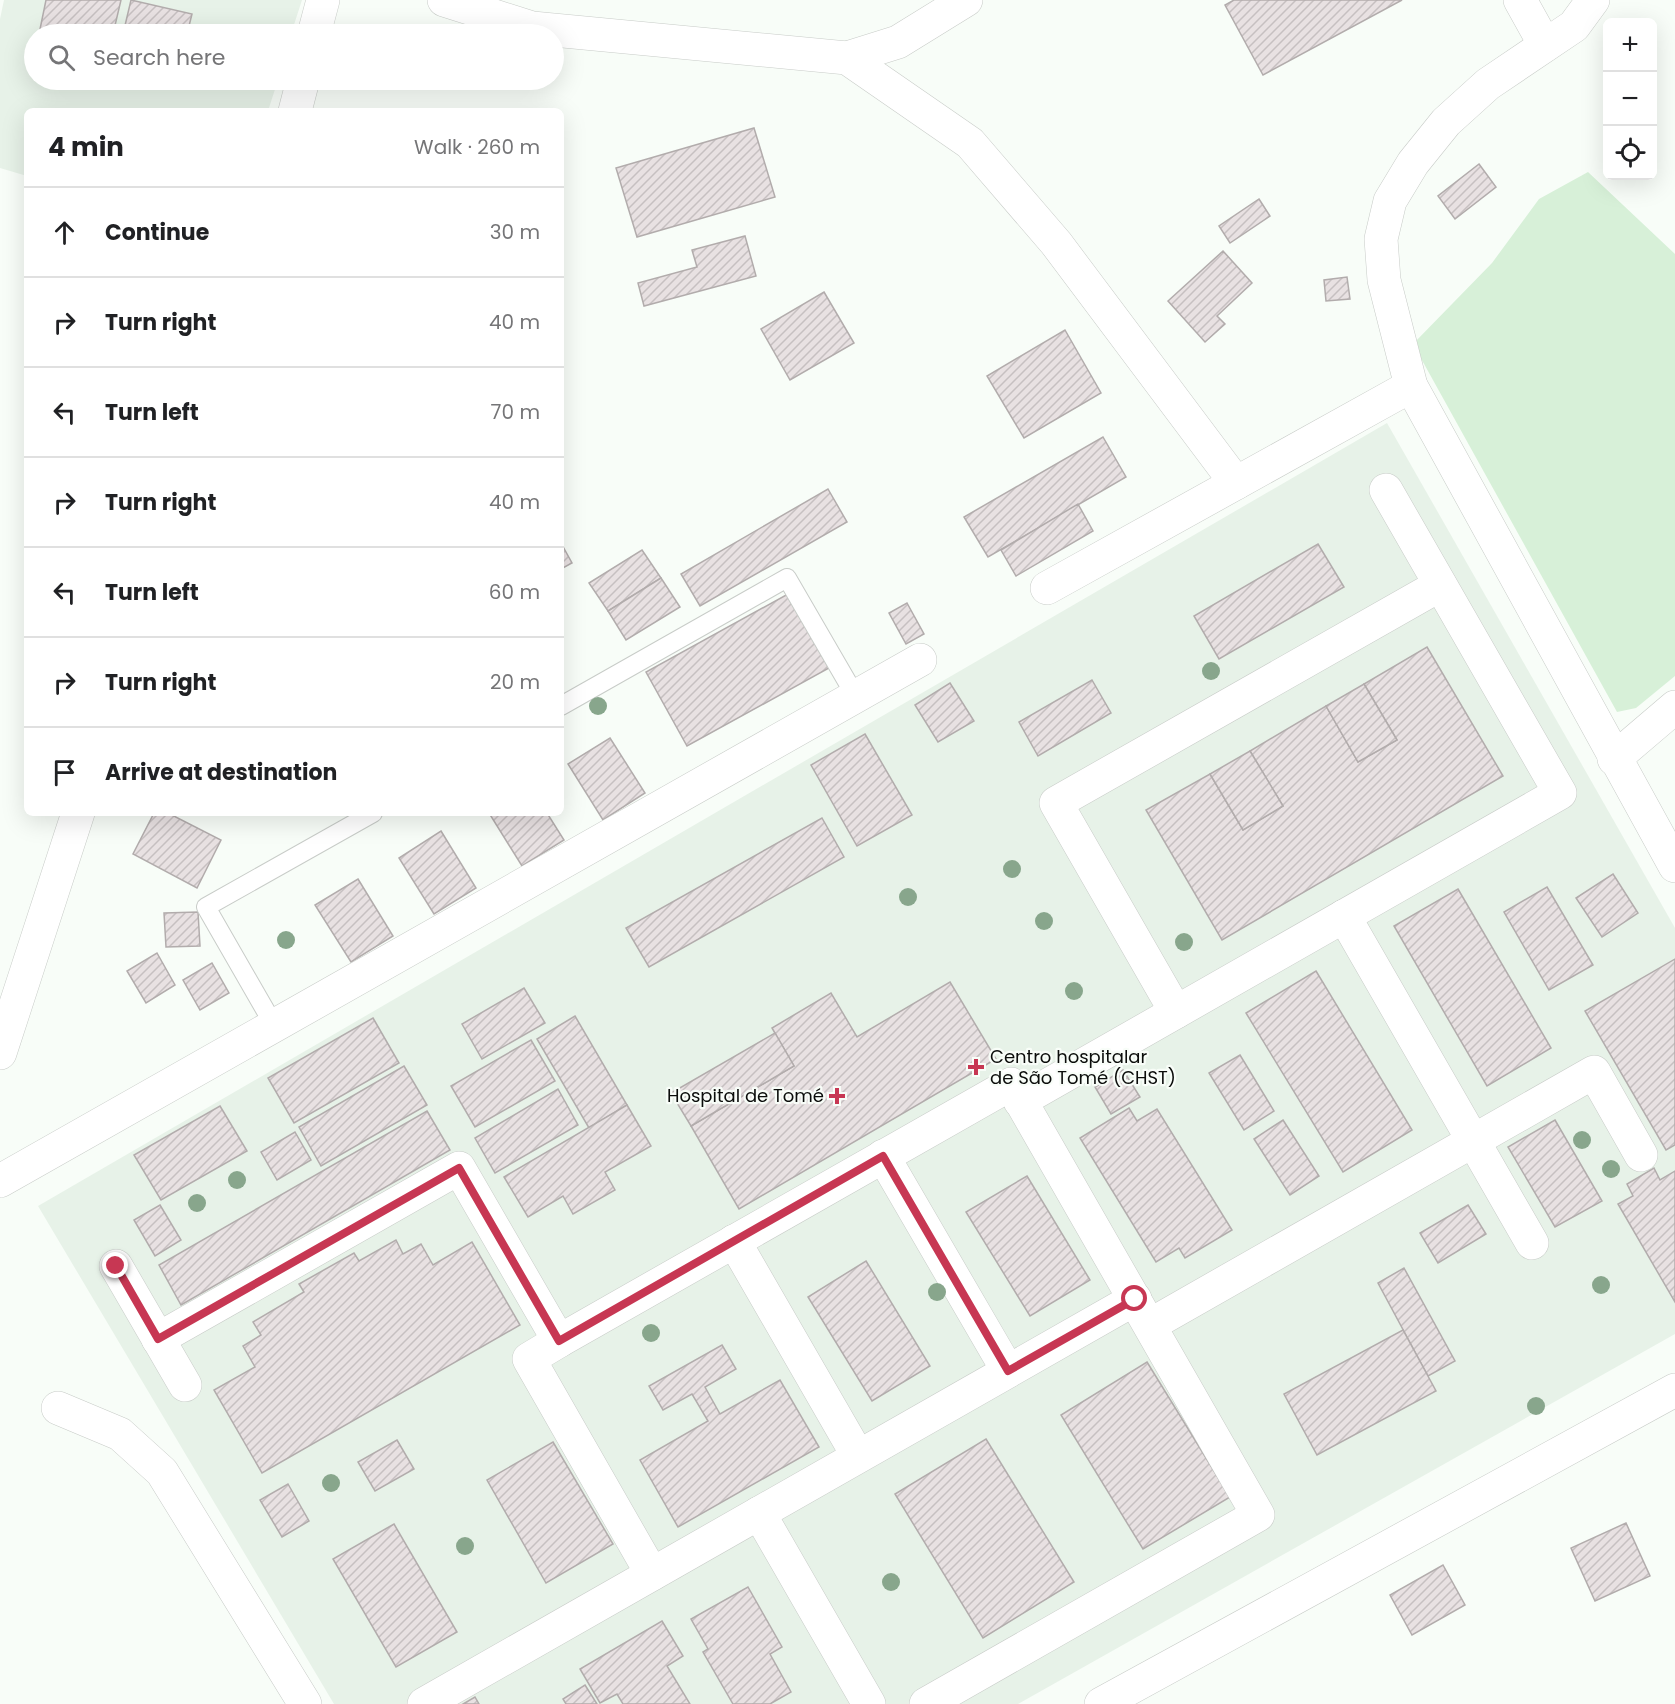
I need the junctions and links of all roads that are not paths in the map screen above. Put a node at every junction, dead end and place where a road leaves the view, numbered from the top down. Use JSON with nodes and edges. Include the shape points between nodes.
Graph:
{"nodes":[{"id":1,"x":323,"y":0,"type":"edge"},
{"id":2,"x":444,"y":0,"type":"edge"},
{"id":3,"x":966,"y":0,"type":"edge"},
{"id":4,"x":1521,"y":0,"type":"edge"},
{"id":5,"x":1593,"y":0,"type":"edge"},
{"id":6,"x":317,"y":24,"type":"edge"},
{"id":7,"x":519,"y":24,"type":"edge"},
{"id":8,"x":564,"y":31,"type":"edge"},
{"id":9,"x":1545,"y":45,"type":"junction"},
{"id":10,"x":847,"y":58,"type":"junction"},
{"id":11,"x":300,"y":90,"type":"edge"},
{"id":12,"x":296,"y":108,"type":"edge"},
{"id":13,"x":1412,"y":386,"type":"junction"},
{"id":14,"x":1236,"y":483,"type":"junction"},
{"id":15,"x":1386,"y":490,"type":"dead end"},
{"id":16,"x":1440,"y":585,"type":"junction"},
{"id":17,"x":1047,"y":588,"type":"dead end"},
{"id":18,"x":920,"y":660,"type":"dead end"},
{"id":19,"x":856,"y":697,"type":"junction"},
{"id":20,"x":564,"y":704,"type":"edge"},
{"id":21,"x":1675,"y":707,"type":"edge"},
{"id":22,"x":1614,"y":759,"type":"junction"},
{"id":23,"x":77,"y":816,"type":"edge"},
{"id":24,"x":368,"y":816,"type":"edge"},
{"id":25,"x":1675,"y":866,"type":"edge"},
{"id":26,"x":1344,"y":916,"type":"junction"},
{"id":27,"x":1176,"y":1012,"type":"junction"},
{"id":28,"x":275,"y":1028,"type":"junction"},
{"id":29,"x":0,"y":1053,"type":"edge"},
{"id":30,"x":1020,"y":1101,"type":"junction"},
{"id":31,"x":1473,"y":1141,"type":"junction"},
{"id":32,"x":1641,"y":1155,"type":"dead end"},
{"id":33,"x":883,"y":1156,"type":"junction"},
{"id":34,"x":0,"y":1181,"type":"edge"},
{"id":35,"x":734,"y":1241,"type":"junction"},
{"id":36,"x":1532,"y":1243,"type":"dead end"},
{"id":37,"x":116,"y":1266,"type":"dead end"},
{"id":38,"x":1142,"y":1312,"type":"junction"},
{"id":39,"x":158,"y":1339,"type":"junction"},
{"id":40,"x":559,"y":1341,"type":"junction"},
{"id":41,"x":1008,"y":1371,"type":"junction"},
{"id":42,"x":185,"y":1385,"type":"dead end"},
{"id":43,"x":1667,"y":1405,"type":"edge"},
{"id":44,"x":58,"y":1408,"type":"dead end"},
{"id":45,"x":858,"y":1456,"type":"junction"},
{"id":46,"x":759,"y":1513,"type":"junction"},
{"id":47,"x":652,"y":1574,"type":"junction"},
{"id":48,"x":305,"y":1704,"type":"edge"},
{"id":49,"x":424,"y":1704,"type":"edge"},
{"id":50,"x":869,"y":1704,"type":"edge"},
{"id":51,"x":926,"y":1704,"type":"edge"},
{"id":52,"x":1101,"y":1704,"type":"edge"}],
"edges":[{"from":1,"to":6,"type":"street"},
{"from":2,"to":7,"type":"street"},
{"from":3,"to":10,"type":"street","via":[[898,42]]},
{"from":4,"to":9,"type":"street"},
{"from":5,"to":9,"type":"street","via":[[1574,26]]},
{"from":8,"to":10,"type":"street"},
{"from":9,"to":13,"type":"street","via":[[1488,84],[1446,122],[1413,163],[1390,201],[1381,239],[1384,280]]},
{"from":10,"to":14,"type":"street","via":[[970,143],[1056,243]]},
{"from":11,"to":12,"type":"street"},
{"from":13,"to":14,"type":"street"},
{"from":13,"to":22,"type":"street"},
{"from":14,"to":17,"type":"street"},
{"from":15,"to":16,"type":"street"},
{"from":16,"to":26,"type":"street","via":[[1560,793]]},
{"from":16,"to":27,"type":"street","via":[[1056,803]]},
{"from":18,"to":19,"type":"street"},
{"from":19,"to":20,"type":"lane","via":[[787,578]]},
{"from":19,"to":28,"type":"street"},
{"from":21,"to":22,"type":"street"},
{"from":22,"to":25,"type":"street"},
{"from":23,"to":29,"type":"street"},
{"from":24,"to":28,"type":"lane","via":[[206,908]]},
{"from":26,"to":27,"type":"street"},
{"from":26,"to":31,"type":"street"},
{"from":27,"to":30,"type":"street"},
{"from":28,"to":34,"type":"street"},
{"from":30,"to":33,"type":"street","via":[[1011,1084]]},
{"from":30,"to":38,"type":"street"},
{"from":31,"to":32,"type":"street","via":[[1594,1072]]},
{"from":31,"to":36,"type":"street"},
{"from":31,"to":38,"type":"street"},
{"from":33,"to":35,"type":"street"},
{"from":33,"to":41,"type":"street"},
{"from":35,"to":40,"type":"street"},
{"from":35,"to":45,"type":"street"},
{"from":37,"to":39,"type":"street"},
{"from":38,"to":41,"type":"street"},
{"from":38,"to":51,"type":"street","via":[[1258,1515]]},
{"from":39,"to":40,"type":"street","via":[[459,1168]]},
{"from":39,"to":42,"type":"street"},
{"from":40,"to":47,"type":"street","via":[[529,1359]]},
{"from":41,"to":45,"type":"street"},
{"from":43,"to":52,"type":"street"},
{"from":44,"to":48,"type":"street","via":[[120,1434],[162,1472]]},
{"from":45,"to":46,"type":"street"},
{"from":46,"to":47,"type":"street"},
{"from":46,"to":50,"type":"street"},
{"from":47,"to":49,"type":"street"}]}
